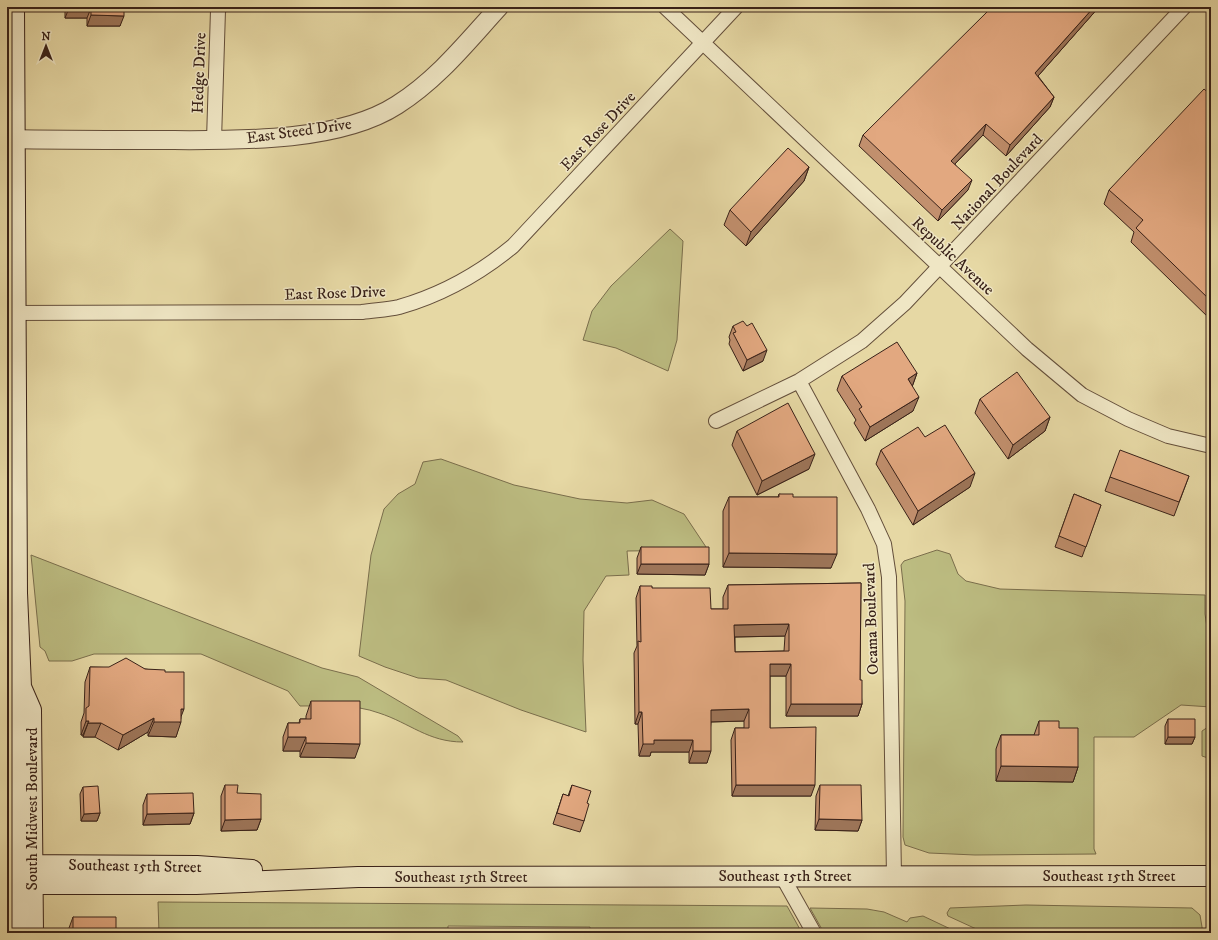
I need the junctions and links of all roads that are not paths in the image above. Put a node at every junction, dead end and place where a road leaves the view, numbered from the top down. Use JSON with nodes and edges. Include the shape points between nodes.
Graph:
{"nodes":[{"id":1,"x":14,"y":7,"type":"edge"},
{"id":2,"x":220,"y":7,"type":"edge"},
{"id":3,"x":499,"y":7,"type":"edge"},
{"id":4,"x":665,"y":7,"type":"edge"},
{"id":5,"x":736,"y":7,"type":"edge"},
{"id":6,"x":1184,"y":7,"type":"edge"},
{"id":7,"x":703,"y":43,"type":"junction"},
{"id":8,"x":11,"y":139,"type":"edge"},
{"id":9,"x":214,"y":140,"type":"junction"},
{"id":10,"x":940,"y":268,"type":"junction"},
{"id":11,"x":11,"y":313,"type":"edge"},
{"id":12,"x":799,"y":381,"type":"junction"},
{"id":13,"x":716,"y":420,"type":"dead end"},
{"id":14,"x":1211,"y":446,"type":"edge"},
{"id":15,"x":21,"y":870,"type":"edge"},
{"id":16,"x":782,"y":876,"type":"junction"},
{"id":17,"x":894,"y":876,"type":"junction"},
{"id":18,"x":1211,"y":876,"type":"edge"},
{"id":19,"x":10,"y":884,"type":"edge"},
{"id":20,"x":13,"y":933,"type":"edge"},
{"id":21,"x":33,"y":933,"type":"edge"},
{"id":22,"x":814,"y":933,"type":"edge"}],
"edges":[{"from":1,"to":8,"type":"main road","name":"South Midwest Boulevard"},
{"from":2,"to":9,"type":"street","name":"Hedge Drive"},
{"from":3,"to":9,"type":"street","name":"East Steed Drive","via":[[431,81],[396,106],[365,122],[268,139]]},
{"from":4,"to":7,"type":"street","name":"Republic Avenue"},
{"from":5,"to":7,"type":"street","name":"East Rose Drive"},
{"from":6,"to":10,"type":"street","name":"National Boulevard"},
{"from":7,"to":10,"type":"street","name":"Republic Avenue"},
{"from":7,"to":11,"type":"street","name":"East Rose Drive","via":[[513,246],[493,263],[458,285],[430,296],[398,308],[362,312]]},
{"from":8,"to":9,"type":"street","name":"East Steed Drive"},
{"from":8,"to":11,"type":"main road","name":"South Midwest Boulevard"},
{"from":10,"to":12,"type":"street","name":"National Boulevard","via":[[862,340]]},
{"from":10,"to":14,"type":"street","name":"Republic Avenue","via":[[1027,349],[1082,395],[1168,436]]},
{"from":11,"to":15,"type":"main road","name":"South Midwest Boulevard","via":[[21,687],[12,710]]},
{"from":12,"to":13,"type":"street","name":"National Boulevard"},
{"from":12,"to":17,"type":"street","name":"Ocama Boulevard","via":[[866,505],[884,544],[889,577]]},
{"from":15,"to":16,"type":"main road","name":"Southeast 15th Street","via":[[196,884],[358,877]]},
{"from":15,"to":19,"type":"main road","name":"Southeast 15th Street"},
{"from":15,"to":21,"type":"main road","name":"South Midwest Boulevard"},
{"from":16,"to":17,"type":"main road","name":"Southeast 15th Street"},
{"from":16,"to":22,"type":"street"},
{"from":17,"to":18,"type":"main road","name":"Southeast 15th Street"},
{"from":19,"to":20,"type":"main road","name":"South Midwest Boulevard"}]}
